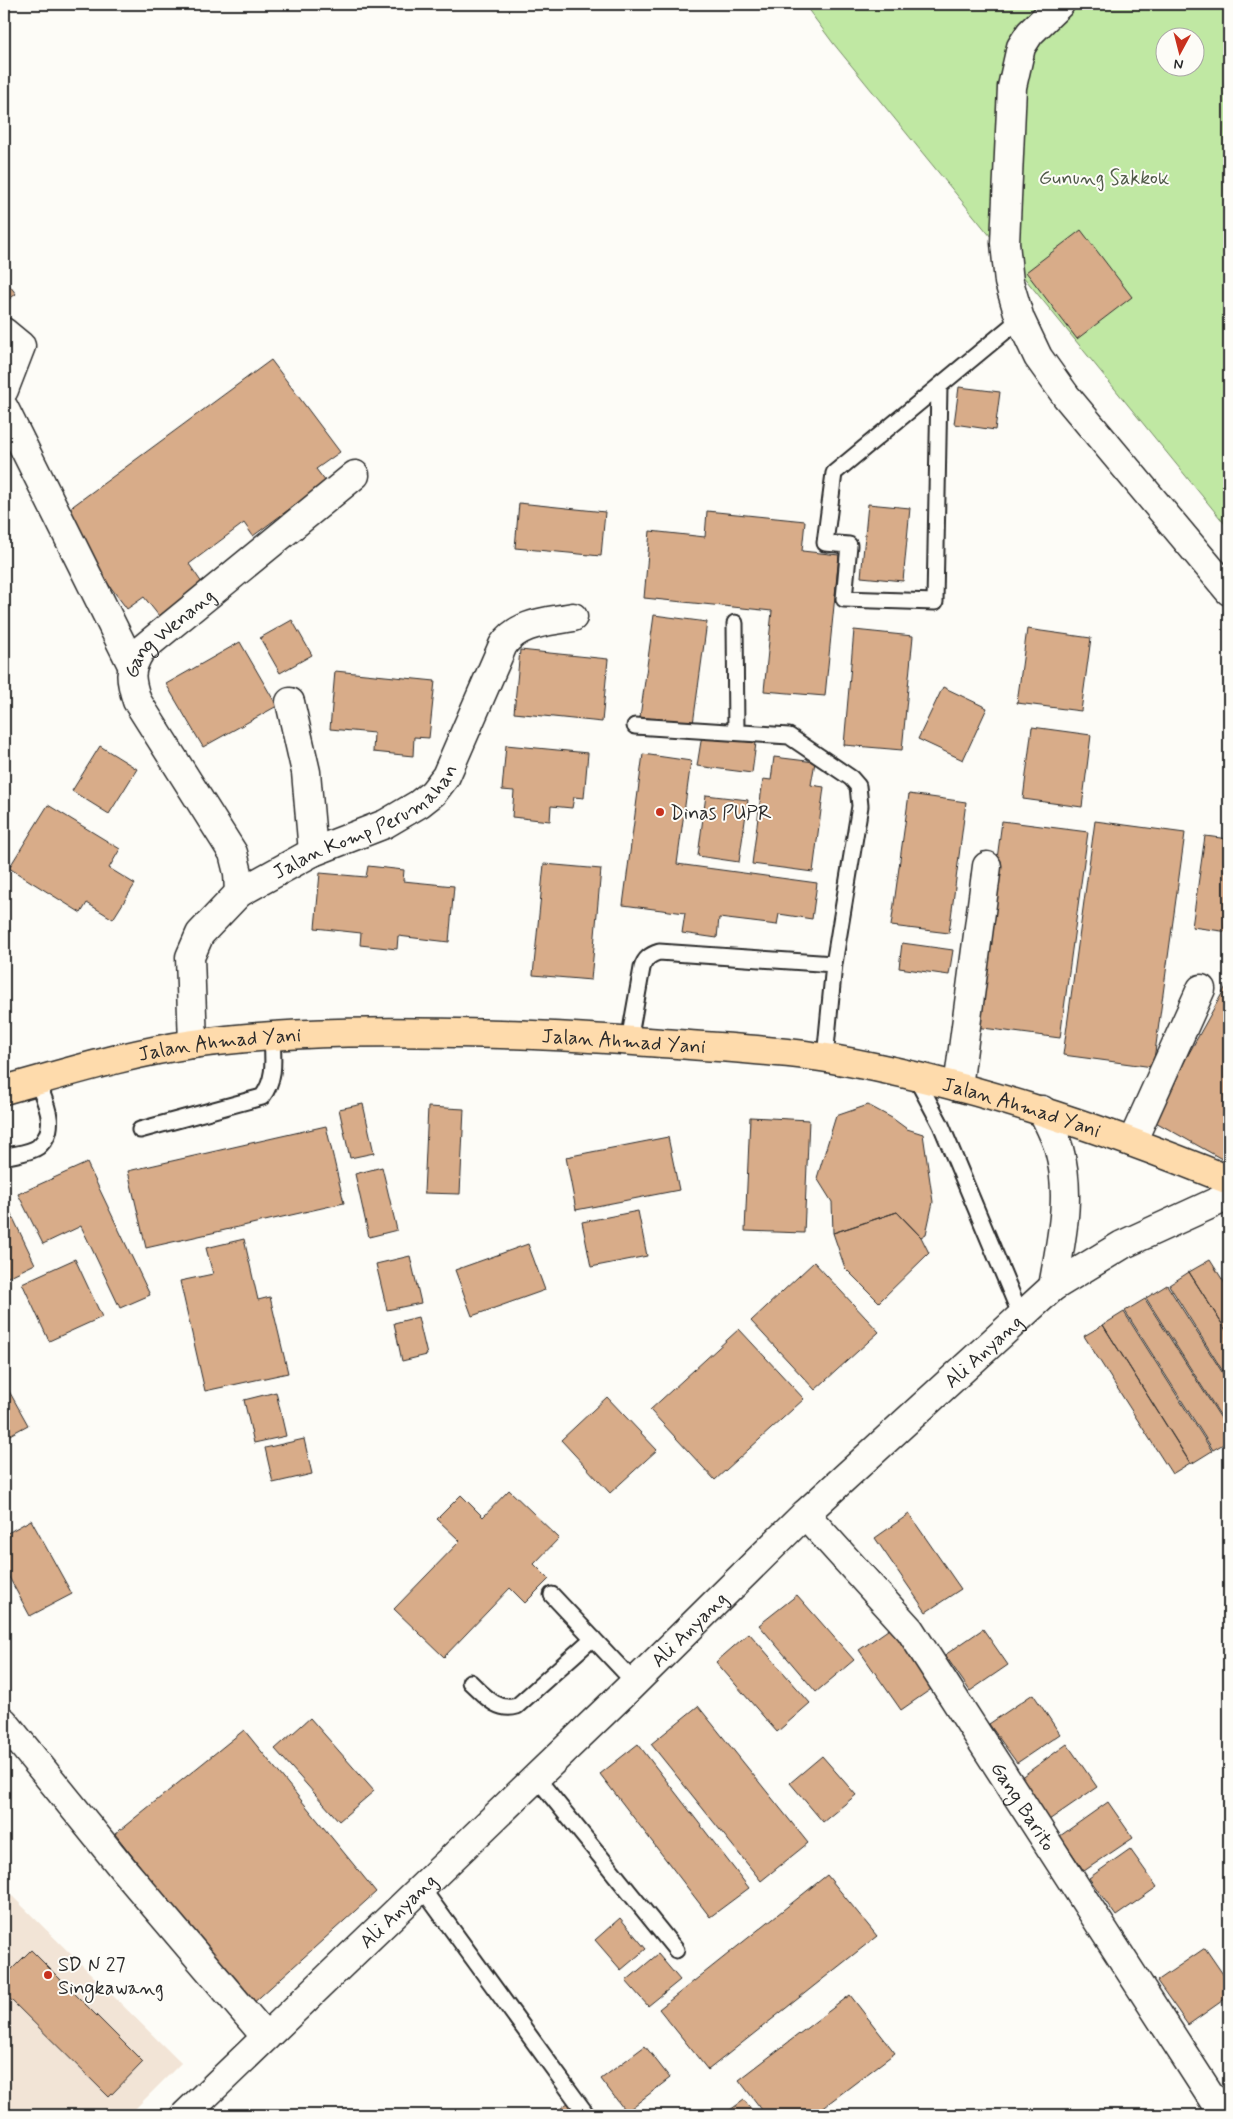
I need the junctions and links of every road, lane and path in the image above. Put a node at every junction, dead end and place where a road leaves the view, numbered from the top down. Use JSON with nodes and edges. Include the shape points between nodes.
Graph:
{"nodes":[{"id":1,"x":1060,"y":4,"type":"edge"},
{"id":2,"x":1020,"y":319,"type":"junction"},
{"id":3,"x":4,"y":332,"type":"edge"},
{"id":4,"x":939,"y":386,"type":"junction"},
{"id":5,"x":4,"y":390,"type":"edge"},
{"id":6,"x":4,"y":408,"type":"edge"},
{"id":7,"x":355,"y":475,"type":"dead end"},
{"id":8,"x":1229,"y":591,"type":"edge"},
{"id":9,"x":573,"y":617,"type":"dead end"},
{"id":10,"x":734,"y":623,"type":"dead end"},
{"id":11,"x":132,"y":665,"type":"junction"},
{"id":12,"x":290,"y":702,"type":"dead end"},
{"id":13,"x":635,"y":726,"type":"dead end"},
{"id":14,"x":736,"y":732,"type":"junction"},
{"id":15,"x":313,"y":852,"type":"junction"},
{"id":16,"x":987,"y":866,"type":"dead end"},
{"id":17,"x":239,"y":893,"type":"junction"},
{"id":18,"x":834,"y":964,"type":"junction"},
{"id":19,"x":1201,"y":989,"type":"dead end"},
{"id":20,"x":272,"y":1038,"type":"junction"},
{"id":21,"x":629,"y":1041,"type":"junction"},
{"id":22,"x":193,"y":1044,"type":"junction"},
{"id":23,"x":825,"y":1058,"type":"junction"},
{"id":24,"x":915,"y":1076,"type":"junction"},
{"id":25,"x":37,"y":1081,"type":"junction"},
{"id":26,"x":958,"y":1087,"type":"junction"},
{"id":27,"x":4,"y":1090,"type":"edge"},
{"id":28,"x":1042,"y":1110,"type":"junction"},
{"id":29,"x":140,"y":1130,"type":"dead end"},
{"id":30,"x":1132,"y":1142,"type":"junction"},
{"id":31,"x":4,"y":1157,"type":"edge"},
{"id":32,"x":1229,"y":1180,"type":"edge"},
{"id":33,"x":1229,"y":1196,"type":"edge"},
{"id":34,"x":1053,"y":1287,"type":"junction"},
{"id":35,"x":1021,"y":1316,"type":"junction"},
{"id":36,"x":805,"y":1514,"type":"junction"},
{"id":37,"x":552,"y":1595,"type":"dead end"},
{"id":38,"x":593,"y":1638,"type":"junction"},
{"id":39,"x":470,"y":1682,"type":"dead end"},
{"id":40,"x":634,"y":1682,"type":"junction"},
{"id":41,"x":4,"y":1722,"type":"edge"},
{"id":42,"x":536,"y":1777,"type":"junction"},
{"id":43,"x":421,"y":1887,"type":"junction"},
{"id":44,"x":676,"y":1950,"type":"dead end"},
{"id":45,"x":266,"y":2036,"type":"junction"},
{"id":46,"x":185,"y":2115,"type":"edge"},
{"id":47,"x":588,"y":2115,"type":"edge"},
{"id":48,"x":1223,"y":2115,"type":"edge"}],
"edges":[{"from":1,"to":2,"type":"street","via":[[1030,33],[1021,47],[1012,87],[1005,243],[1009,282]]},
{"from":2,"to":4,"type":"lane"},
{"from":2,"to":8,"type":"street","via":[[1038,357],[1066,396]]},
{"from":3,"to":5,"type":"street","via":[[21,346]]},
{"from":4,"to":4,"type":"lane","via":[[834,473],[825,542],[849,545],[844,599],[935,602]]},
{"from":6,"to":11,"type":"street"},
{"from":7,"to":11,"type":"street","name":"Gang Wenang","via":[[141,650]]},
{"from":9,"to":15,"type":"street","name":"Jalan Komp Perumahan","via":[[527,626],[509,636],[446,776],[433,793],[385,824]]},
{"from":10,"to":14,"type":"lane"},
{"from":11,"to":17,"type":"street","name":"Gang Wenang","via":[[131,683],[137,701],[233,853]]},
{"from":12,"to":15,"type":"street","via":[[306,772]]},
{"from":13,"to":14,"type":"lane"},
{"from":14,"to":18,"type":"lane","via":[[789,736],[858,786],[860,806]]},
{"from":15,"to":17,"type":"street","name":"Jalan Komp Perumahan"},
{"from":16,"to":26,"type":"street"},
{"from":17,"to":22,"type":"street","name":"Jalan Komp Perumahan","via":[[200,934],[190,957]]},
{"from":18,"to":21,"type":"lane","via":[[659,952],[644,960]]},
{"from":18,"to":23,"type":"lane"},
{"from":19,"to":30,"type":"street"},
{"from":20,"to":21,"type":"main road","name":"Jalan Ahmad Yani","via":[[427,1032],[558,1035]]},
{"from":20,"to":22,"type":"main road","name":"Jalan Ahmad Yani"},
{"from":20,"to":29,"type":"lane","via":[[273,1072],[269,1087],[262,1096]]},
{"from":21,"to":23,"type":"main road","name":"Jalan Ahmad Yani"},
{"from":22,"to":25,"type":"main road","name":"Jalan Ahmad Yani","via":[[129,1056]]},
{"from":23,"to":24,"type":"main road","name":"Jalan Ahmad Yani"},
{"from":24,"to":26,"type":"main road","name":"Jalan Ahmad Yani"},
{"from":24,"to":35,"type":"lane","via":[[941,1125]]},
{"from":25,"to":27,"type":"main road","name":"Jalan Ahmad Yani"},
{"from":25,"to":31,"type":"lane","via":[[50,1117],[48,1134],[37,1148]]},
{"from":26,"to":28,"type":"main road","name":"Jalan Ahmad Yani"},
{"from":28,"to":30,"type":"main road","name":"Jalan Ahmad Yani"},
{"from":28,"to":34,"type":"street","via":[[1059,1148],[1066,1182],[1066,1213]]},
{"from":30,"to":32,"type":"main road","name":"Jalan Ahmad Yani"},
{"from":33,"to":34,"type":"street","name":"Ali Anyang","via":[[1122,1244]]},
{"from":34,"to":35,"type":"street","name":"Ali Anyang"},
{"from":35,"to":36,"type":"street","name":"Ali Anyang"},
{"from":36,"to":40,"type":"street","name":"Ali Anyang"},
{"from":36,"to":48,"type":"street","name":"Gang Barito","via":[[910,1630]]},
{"from":37,"to":38,"type":"lane"},
{"from":38,"to":39,"type":"lane","via":[[517,1706],[508,1709],[495,1704]]},
{"from":38,"to":40,"type":"lane"},
{"from":40,"to":42,"type":"street","name":"Ali Anyang"},
{"from":41,"to":45,"type":"street","via":[[124,1870]]},
{"from":42,"to":43,"type":"street","name":"Ali Anyang"},
{"from":42,"to":44,"type":"lane"},
{"from":43,"to":45,"type":"street","name":"Ali Anyang"},
{"from":43,"to":47,"type":"lane"},
{"from":45,"to":46,"type":"street","name":"Ali Anyang"}]}
